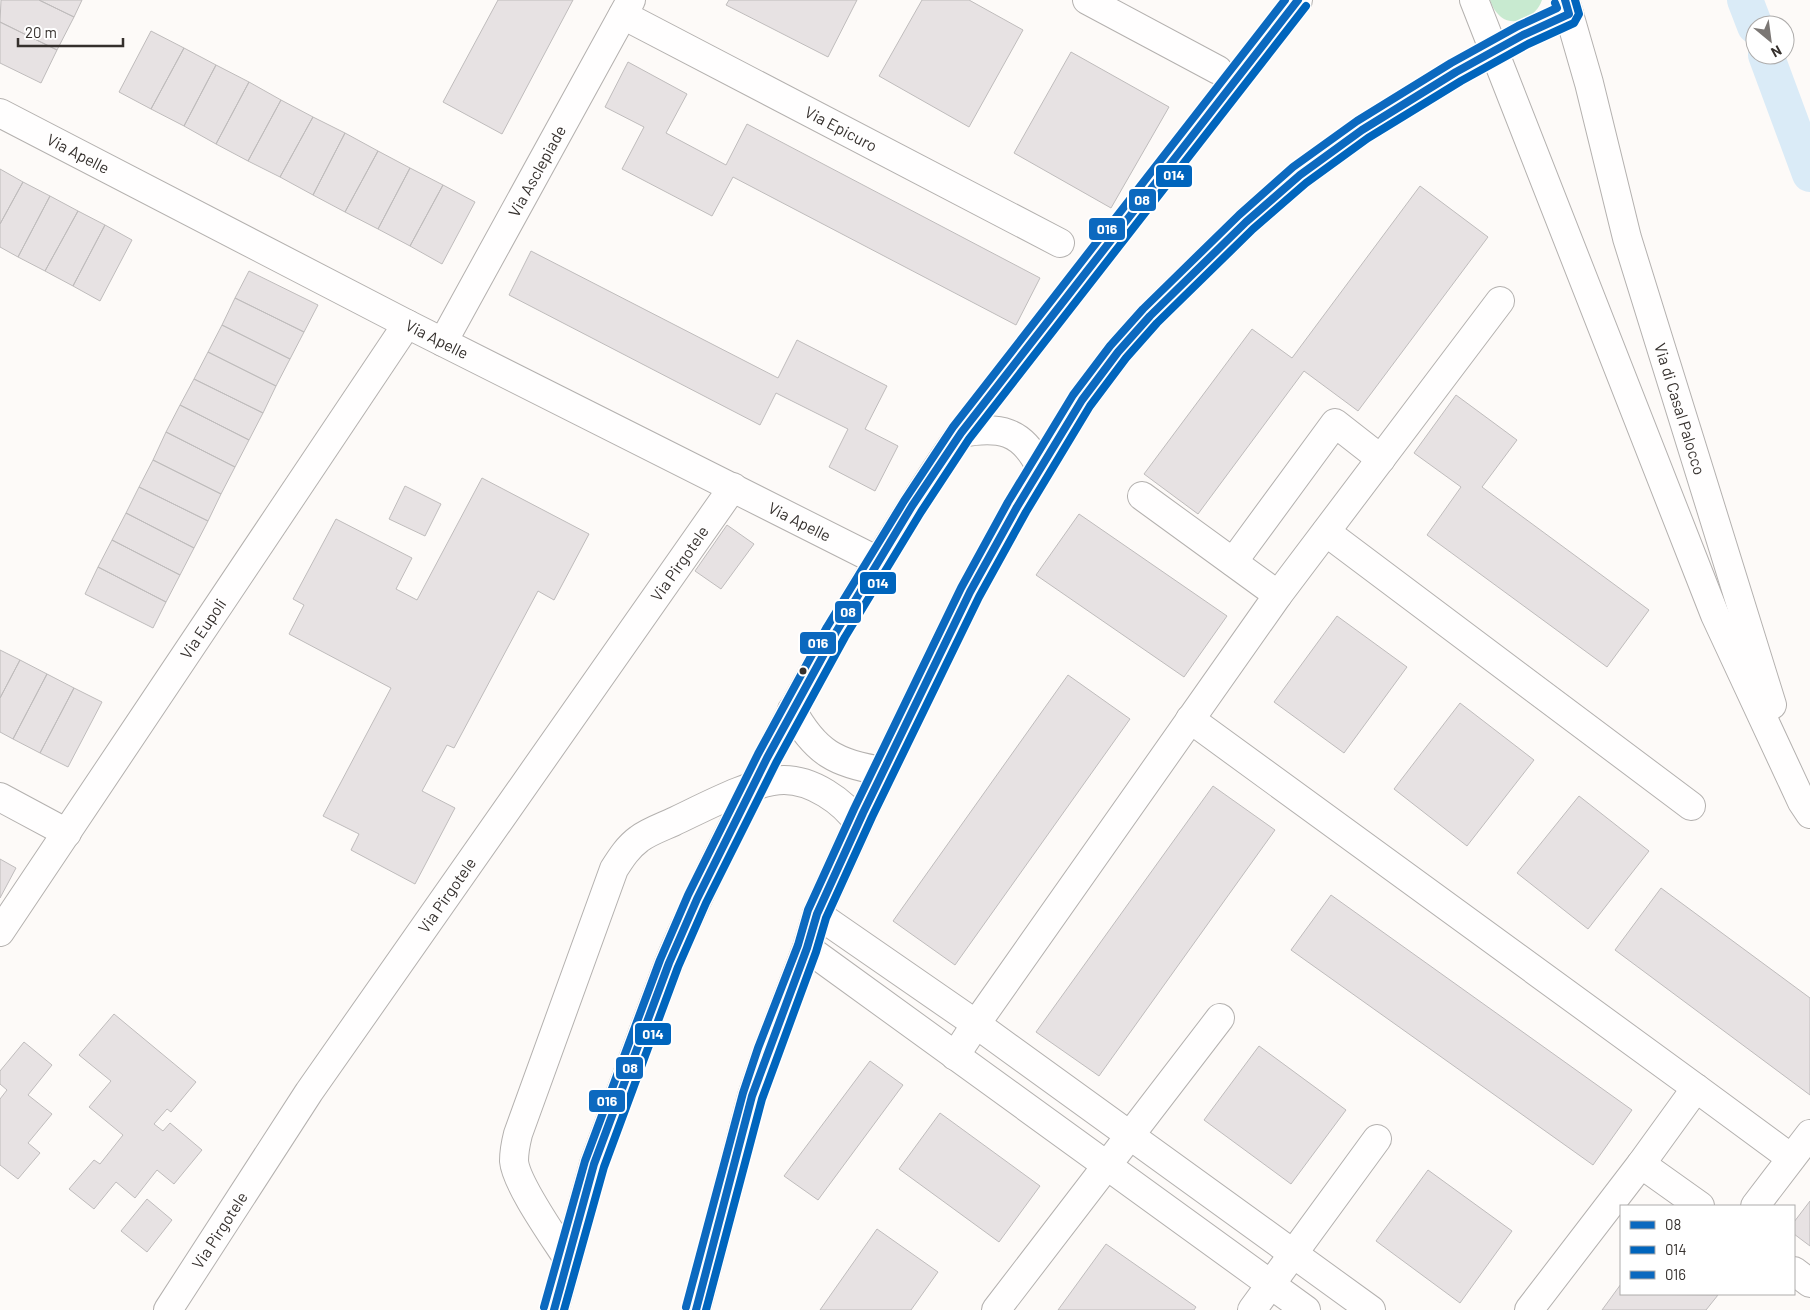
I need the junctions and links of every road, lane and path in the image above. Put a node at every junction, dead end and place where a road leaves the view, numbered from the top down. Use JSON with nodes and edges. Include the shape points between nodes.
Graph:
{"nodes":[{"id":1,"x":1087,"y":0,"type":"edge"},
{"id":2,"x":1298,"y":0,"type":"edge"},
{"id":3,"x":1474,"y":0,"type":"edge"},
{"id":4,"x":627,"y":7,"type":"edge"},
{"id":5,"x":1567,"y":7,"type":"edge"},
{"id":6,"x":1493,"y":50,"type":"junction"},
{"id":7,"x":1218,"y":70,"type":"dead end"},
{"id":8,"x":0,"y":113,"type":"edge"},
{"id":9,"x":1060,"y":243,"type":"dead end"},
{"id":10,"x":1500,"y":301,"type":"dead end"},
{"id":11,"x":407,"y":324,"type":"junction"},
{"id":12,"x":443,"y":342,"type":"junction"},
{"id":13,"x":961,"y":433,"type":"junction"},
{"id":14,"x":1381,"y":459,"type":"junction"},
{"id":15,"x":1040,"y":467,"type":"junction"},
{"id":16,"x":734,"y":487,"type":"junction"},
{"id":17,"x":1142,"y":496,"type":"dead end"},
{"id":18,"x":1326,"y":532,"type":"junction"},
{"id":19,"x":878,"y":561,"type":"junction"},
{"id":20,"x":1233,"y":562,"type":"junction"},
{"id":21,"x":1278,"y":595,"type":"junction"},
{"id":22,"x":792,"y":710,"type":"junction"},
{"id":23,"x":1190,"y":719,"type":"junction"},
{"id":24,"x":883,"y":772,"type":"junction"},
{"id":25,"x":752,"y":787,"type":"junction"},
{"id":26,"x":0,"y":797,"type":"edge"},
{"id":27,"x":1691,"y":806,"type":"dead end"},
{"id":28,"x":1806,"y":808,"type":"edge"},
{"id":29,"x":858,"y":823,"type":"junction"},
{"id":30,"x":67,"y":833,"type":"junction"},
{"id":31,"x":817,"y":914,"type":"junction"},
{"id":32,"x":0,"y":932,"type":"edge"},
{"id":33,"x":806,"y":948,"type":"junction"},
{"id":34,"x":1220,"y":1018,"type":"dead end"},
{"id":35,"x":976,"y":1024,"type":"junction"},
{"id":36,"x":955,"y":1056,"type":"junction"},
{"id":37,"x":1696,"y":1088,"type":"junction"},
{"id":38,"x":1810,"y":1134,"type":"edge"},
{"id":39,"x":1130,"y":1135,"type":"junction"},
{"id":40,"x":1377,"y":1139,"type":"dead end"},
{"id":41,"x":1791,"y":1158,"type":"junction"},
{"id":42,"x":1641,"y":1164,"type":"junction"},
{"id":43,"x":1107,"y":1165,"type":"junction"},
{"id":44,"x":1699,"y":1205,"type":"edge"},
{"id":45,"x":1756,"y":1205,"type":"edge"},
{"id":46,"x":1292,"y":1254,"type":"junction"},
{"id":47,"x":568,"y":1259,"type":"junction"},
{"id":48,"x":1795,"y":1273,"type":"edge"},
{"id":49,"x":1810,"y":1283,"type":"edge"},
{"id":50,"x":1271,"y":1285,"type":"junction"},
{"id":51,"x":168,"y":1310,"type":"edge"},
{"id":52,"x":554,"y":1310,"type":"edge"},
{"id":53,"x":696,"y":1310,"type":"edge"},
{"id":54,"x":996,"y":1310,"type":"edge"},
{"id":55,"x":1252,"y":1310,"type":"edge"},
{"id":56,"x":1306,"y":1310,"type":"edge"},
{"id":57,"x":1371,"y":1310,"type":"edge"},
{"id":58,"x":1529,"y":1310,"type":"edge"}],
"edges":[{"from":1,"to":7,"type":"street"},
{"from":2,"to":13,"type":"street"},
{"from":3,"to":6,"type":"street","name":"Via di Casal Palocco"},
{"from":4,"to":9,"type":"street","name":"Via Epicuro"},
{"from":4,"to":12,"type":"street","name":"Via Asclepiade"},
{"from":5,"to":6,"type":"street","name":"Via di Casal Palocco"},
{"from":5,"to":28,"type":"street","name":"Via di Casal Palocco","via":[[1627,238]]},
{"from":6,"to":15,"type":"street","via":[[1346,140],[1246,222],[1118,352],[1082,400]]},
{"from":6,"to":28,"type":"street","name":"Via di Casal Palocco","via":[[1715,615]]},
{"from":8,"to":11,"type":"street","name":"Via Apelle"},
{"from":10,"to":14,"type":"street"},
{"from":11,"to":12,"type":"street","name":"Via Apelle"},
{"from":11,"to":30,"type":"street","name":"Via Eupoli"},
{"from":12,"to":16,"type":"street","name":"Via Apelle"},
{"from":13,"to":15,"type":"street","via":[[988,429],[1013,434],[1023,441]]},
{"from":13,"to":19,"type":"street"},
{"from":14,"to":18,"type":"street"},
{"from":14,"to":20,"type":"street","via":[[1335,423]]},
{"from":15,"to":24,"type":"street","via":[[970,592]]},
{"from":16,"to":19,"type":"street","name":"Via Apelle"},
{"from":16,"to":51,"type":"street","name":"Via Pirgotele","via":[[310,1092]]},
{"from":17,"to":20,"type":"street"},
{"from":18,"to":21,"type":"street"},
{"from":18,"to":27,"type":"street"},
{"from":19,"to":22,"type":"street"},
{"from":20,"to":21,"type":"street"},
{"from":21,"to":23,"type":"street"},
{"from":22,"to":24,"type":"street","via":[[806,733],[827,753],[855,766]]},
{"from":22,"to":25,"type":"street"},
{"from":23,"to":35,"type":"street"},
{"from":23,"to":37,"type":"street"},
{"from":24,"to":29,"type":"street"},
{"from":25,"to":29,"type":"street","via":[[783,780],[802,784],[839,801]]},
{"from":25,"to":47,"type":"street","via":[[681,934],[657,993],[594,1164]]},
{"from":25,"to":47,"type":"street","via":[[640,838],[614,869],[515,1146],[514,1160],[520,1181]]},
{"from":26,"to":30,"type":"street"},
{"from":29,"to":31,"type":"street"},
{"from":30,"to":32,"type":"street","name":"Via Eupoli"},
{"from":31,"to":33,"type":"street"},
{"from":31,"to":35,"type":"street"},
{"from":33,"to":36,"type":"street"},
{"from":33,"to":53,"type":"street","via":[[752,1096]]},
{"from":34,"to":39,"type":"street"},
{"from":35,"to":36,"type":"street"},
{"from":35,"to":39,"type":"street"},
{"from":36,"to":43,"type":"street"},
{"from":37,"to":41,"type":"street"},
{"from":37,"to":42,"type":"street"},
{"from":38,"to":41,"type":"street"},
{"from":39,"to":43,"type":"street"},
{"from":39,"to":46,"type":"street"},
{"from":40,"to":46,"type":"street"},
{"from":41,"to":45,"type":"street"},
{"from":42,"to":44,"type":"street"},
{"from":42,"to":58,"type":"street"},
{"from":43,"to":50,"type":"street"},
{"from":43,"to":54,"type":"street"},
{"from":46,"to":50,"type":"street"},
{"from":46,"to":57,"type":"street"},
{"from":47,"to":52,"type":"street"},
{"from":48,"to":49,"type":"street"},
{"from":50,"to":55,"type":"street"},
{"from":50,"to":56,"type":"street"}]}
